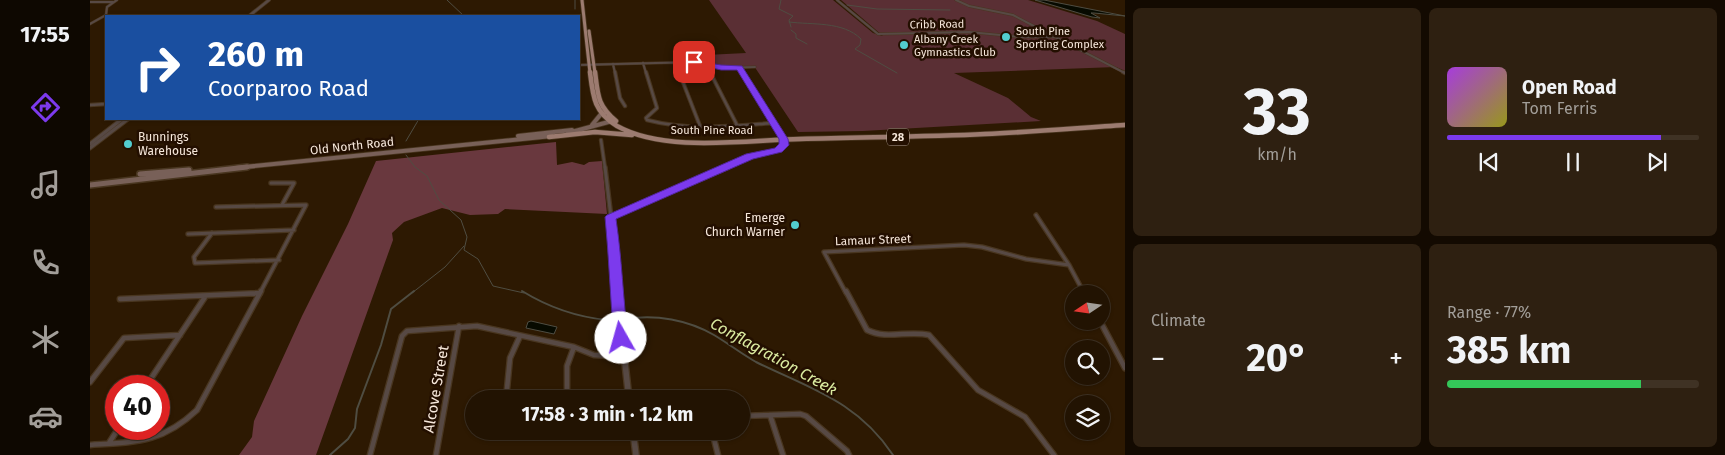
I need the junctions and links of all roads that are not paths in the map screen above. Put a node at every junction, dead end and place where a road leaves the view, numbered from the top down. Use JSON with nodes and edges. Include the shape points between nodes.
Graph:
{"nodes":[{"id":1,"x":269,"y":0,"type":"edge"},
{"id":2,"x":584,"y":0,"type":"edge"},
{"id":3,"x":837,"y":0,"type":"edge"},
{"id":4,"x":956,"y":0,"type":"edge"},
{"id":5,"x":115,"y":1,"type":"edge"},
{"id":6,"x":90,"y":2,"type":"edge"},
{"id":7,"x":250,"y":15,"type":"edge"},
{"id":8,"x":90,"y":24,"type":"edge"},
{"id":9,"x":1050,"y":36,"type":"junction"},
{"id":10,"x":675,"y":62,"type":"junction"},
{"id":11,"x":643,"y":63,"type":"junction"},
{"id":12,"x":613,"y":64,"type":"junction"},
{"id":13,"x":706,"y":64,"type":"junction"},
{"id":14,"x":580,"y":65,"type":"edge"},
{"id":15,"x":592,"y":65,"type":"junction"},
{"id":16,"x":755,"y":67,"type":"dead end"},
{"id":17,"x":739,"y":68,"type":"junction"},
{"id":18,"x":1125,"y":73,"type":"edge"},
{"id":19,"x":105,"y":104,"type":"edge"},
{"id":20,"x":90,"y":105,"type":"edge"},
{"id":21,"x":625,"y":106,"type":"dead end"},
{"id":22,"x":601,"y":114,"type":"junction"},
{"id":23,"x":121,"y":120,"type":"edge"},
{"id":24,"x":127,"y":120,"type":"edge"},
{"id":25,"x":611,"y":120,"type":"junction"},
{"id":26,"x":774,"y":123,"type":"junction"},
{"id":27,"x":1125,"y":124,"type":"edge"},
{"id":28,"x":592,"y":125,"type":"junction"},
{"id":29,"x":737,"y":125,"type":"junction"},
{"id":30,"x":700,"y":126,"type":"junction"},
{"id":31,"x":549,"y":137,"type":"junction"},
{"id":32,"x":649,"y":137,"type":"junction"},
{"id":33,"x":784,"y":139,"type":"junction"},
{"id":34,"x":601,"y":140,"type":"dead end"},
{"id":35,"x":473,"y":142,"type":"junction"},
{"id":36,"x":90,"y":144,"type":"edge"},
{"id":37,"x":90,"y":148,"type":"edge"},
{"id":38,"x":271,"y":182,"type":"dead end"},
{"id":39,"x":90,"y":183,"type":"edge"},
{"id":40,"x":282,"y":205,"type":"junction"},
{"id":41,"x":216,"y":207,"type":"dead end"},
{"id":42,"x":1036,"y":215,"type":"dead end"},
{"id":43,"x":611,"y":217,"type":"junction"},
{"id":44,"x":294,"y":230,"type":"junction"},
{"id":45,"x":188,"y":234,"type":"dead end"},
{"id":46,"x":212,"y":234,"type":"junction"},
{"id":47,"x":279,"y":260,"type":"junction"},
{"id":48,"x":1069,"y":265,"type":"junction"},
{"id":49,"x":1080,"y":285,"type":"edge"},
{"id":50,"x":260,"y":293,"type":"junction"},
{"id":51,"x":205,"y":296,"type":"junction"},
{"id":52,"x":120,"y":299,"type":"dead end"},
{"id":53,"x":459,"y":326,"type":"junction"},
{"id":54,"x":1105,"y":330,"type":"edge"},
{"id":55,"x":180,"y":335,"type":"junction"},
{"id":56,"x":520,"y":336,"type":"junction"},
{"id":57,"x":574,"y":347,"type":"junction"},
{"id":58,"x":624,"y":357,"type":"junction"},
{"id":59,"x":1125,"y":368,"type":"edge"},
{"id":60,"x":153,"y":375,"type":"edge"},
{"id":61,"x":90,"y":382,"type":"edge"},
{"id":62,"x":507,"y":390,"type":"edge"},
{"id":63,"x":567,"y":390,"type":"edge"},
{"id":64,"x":628,"y":390,"type":"edge"},
{"id":65,"x":770,"y":415,"type":"junction"},
{"id":66,"x":750,"y":416,"type":"edge"},
{"id":67,"x":111,"y":440,"type":"edge"},
{"id":68,"x":634,"y":440,"type":"edge"},
{"id":69,"x":714,"y":440,"type":"edge"},
{"id":70,"x":109,"y":444,"type":"junction"},
{"id":71,"x":90,"y":445,"type":"edge"},
{"id":72,"x":370,"y":455,"type":"edge"},
{"id":73,"x":436,"y":455,"type":"edge"},
{"id":74,"x":636,"y":455,"type":"edge"},
{"id":75,"x":718,"y":455,"type":"edge"},
{"id":76,"x":784,"y":455,"type":"edge"},
{"id":77,"x":849,"y":455,"type":"edge"},
{"id":78,"x":1054,"y":455,"type":"edge"}],
"edges":[{"from":1,"to":7,"type":"street"},
{"from":2,"to":15,"type":"highway","name":"South Pine Road","number":"28"},
{"from":3,"to":9,"type":"street","name":"Cribb Road","via":[[879,34],[971,32],[1021,38]]},
{"from":4,"to":9,"type":"street","via":[[1013,15]]},
{"from":5,"to":6,"type":"street"},
{"from":5,"to":8,"type":"street","via":[[107,7],[106,14]]},
{"from":9,"to":18,"type":"street"},
{"from":10,"to":11,"type":"street"},
{"from":10,"to":13,"type":"street"},
{"from":10,"to":30,"type":"street"},
{"from":11,"to":12,"type":"street"},
{"from":11,"to":30,"type":"street","via":[[657,108],[646,119],[672,125]]},
{"from":12,"to":15,"type":"street"},
{"from":12,"to":21,"type":"street","via":[[620,98]]},
{"from":13,"to":17,"type":"street"},
{"from":13,"to":29,"type":"street"},
{"from":14,"to":15,"type":"street"},
{"from":15,"to":22,"type":"highway","name":"South Pine Road","number":"28","via":[[593,99]]},
{"from":15,"to":25,"type":"highway","name":"South Pine Road","number":"28","via":[[599,102]]},
{"from":16,"to":17,"type":"street"},
{"from":17,"to":26,"type":"street"},
{"from":19,"to":20,"type":"street"},
{"from":22,"to":25,"type":"highway","name":"South Pine Road","number":"28"},
{"from":22,"to":28,"type":"main road"},
{"from":23,"to":36,"type":"street"},
{"from":24,"to":37,"type":"street"},
{"from":25,"to":28,"type":"main road","name":"Old North Road"},
{"from":25,"to":31,"type":"main road","name":"Old North Road"},
{"from":25,"to":32,"type":"highway","name":"South Pine Road","number":"28","via":[[624,129]]},
{"from":25,"to":33,"type":"highway","name":"South Pine Road","number":"28","via":[[672,138]]},
{"from":26,"to":29,"type":"street"},
{"from":26,"to":33,"type":"street"},
{"from":27,"to":33,"type":"highway","name":"South Pine Road","number":"28"},
{"from":27,"to":33,"type":"highway","name":"South Pine Road","number":"28","via":[[1012,133]]},
{"from":28,"to":35,"type":"main road","name":"Old North Road"},
{"from":29,"to":30,"type":"street"},
{"from":31,"to":32,"type":"highway","via":[[604,132]]},
{"from":31,"to":35,"type":"main road","name":"Old North Road"},
{"from":32,"to":33,"type":"highway","name":"South Pine Road","number":"28","via":[[693,142]]},
{"from":33,"to":43,"type":"street","via":[[786,148],[782,151],[742,160]]},
{"from":34,"to":43,"type":"street"},
{"from":35,"to":39,"type":"main road","name":"Old North Road"},
{"from":38,"to":40,"type":"street","via":[[294,183]]},
{"from":40,"to":41,"type":"street"},
{"from":40,"to":44,"type":"street","via":[[306,205]]},
{"from":42,"to":48,"type":"street"},
{"from":43,"to":58,"type":"street"},
{"from":44,"to":46,"type":"street"},
{"from":44,"to":47,"type":"street"},
{"from":45,"to":46,"type":"street"},
{"from":46,"to":47,"type":"street","via":[[194,257],[195,263]]},
{"from":47,"to":50,"type":"street"},
{"from":48,"to":49,"type":"street"},
{"from":48,"to":78,"type":"street","name":"Lamaur Street","via":[[964,245],[824,252],[867,330],[879,335],[929,335],[978,390],[1025,417]]},
{"from":50,"to":51,"type":"street"},
{"from":50,"to":70,"type":"street","via":[[198,410],[185,423],[152,439]]},
{"from":51,"to":52,"type":"street"},
{"from":51,"to":55,"type":"street"},
{"from":53,"to":56,"type":"street","via":[[477,326]]},
{"from":53,"to":72,"type":"street","via":[[412,329],[402,336]]},
{"from":53,"to":73,"type":"street","name":"Alcove Street"},
{"from":54,"to":59,"type":"street"},
{"from":55,"to":60,"type":"street"},
{"from":55,"to":61,"type":"street","via":[[124,338]]},
{"from":56,"to":57,"type":"street"},
{"from":56,"to":62,"type":"street","via":[[510,358]]},
{"from":57,"to":58,"type":"street","via":[[594,355]]},
{"from":57,"to":63,"type":"street","via":[[566,366]]},
{"from":58,"to":64,"type":"street"},
{"from":65,"to":66,"type":"street"},
{"from":65,"to":76,"type":"street"},
{"from":65,"to":77,"type":"street","via":[[793,413],[806,416]]},
{"from":67,"to":70,"type":"street"},
{"from":68,"to":74,"type":"street"},
{"from":69,"to":75,"type":"street"},
{"from":70,"to":71,"type":"street"}]}
